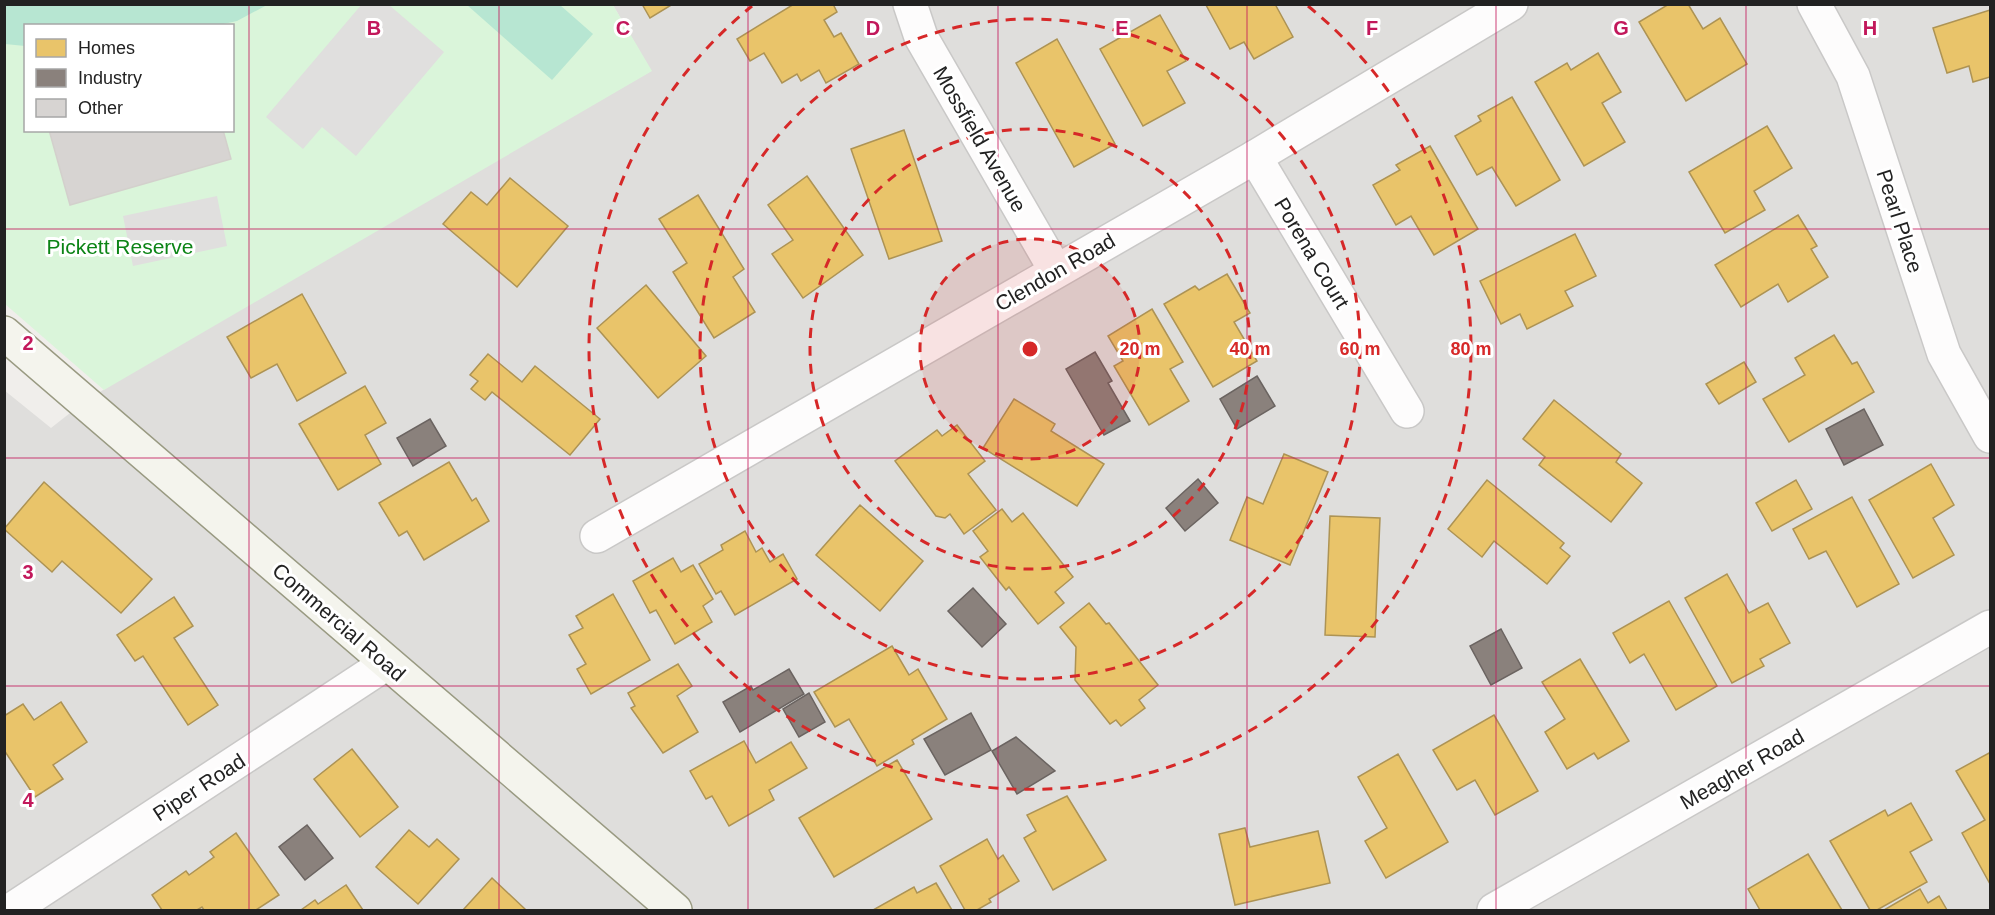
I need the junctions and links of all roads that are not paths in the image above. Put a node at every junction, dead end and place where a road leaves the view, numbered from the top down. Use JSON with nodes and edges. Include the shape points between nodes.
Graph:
{"nodes":[{"id":1,"x":910,"y":4,"type":"edge"},
{"id":2,"x":1511,"y":4,"type":"edge"},
{"id":3,"x":1814,"y":4,"type":"edge"},
{"id":4,"x":1255,"y":157,"type":"junction"},
{"id":5,"x":1056,"y":271,"type":"junction"},
{"id":6,"x":4,"y":333,"type":"edge"},
{"id":7,"x":1407,"y":411,"type":"dead end"},
{"id":8,"x":1990,"y":436,"type":"edge"},
{"id":9,"x":597,"y":536,"type":"dead end"},
{"id":10,"x":1990,"y":627,"type":"edge"},
{"id":11,"x":387,"y":663,"type":"junction"},
{"id":12,"x":11,"y":910,"type":"edge"},
{"id":13,"x":675,"y":910,"type":"edge"},
{"id":14,"x":1494,"y":910,"type":"edge"}],
"edges":[{"from":1,"to":5,"type":"street","name":"Mossfield Avenue","via":[[921,37]]},
{"from":2,"to":4,"type":"street","name":"Clendon Road"},
{"from":3,"to":8,"type":"street","name":"Pearl Place","via":[[1853,76],[1944,354]]},
{"from":4,"to":5,"type":"street","name":"Clendon Road"},
{"from":4,"to":7,"type":"street","name":"Porena Court"},
{"from":5,"to":9,"type":"street","name":"Clendon Road"},
{"from":6,"to":11,"type":"main road","name":"Commercial Road"},
{"from":10,"to":14,"type":"street","name":"Meagher Road"},
{"from":11,"to":12,"type":"street","name":"Piper Road"},
{"from":11,"to":13,"type":"main road","name":"Commercial Road"}]}
